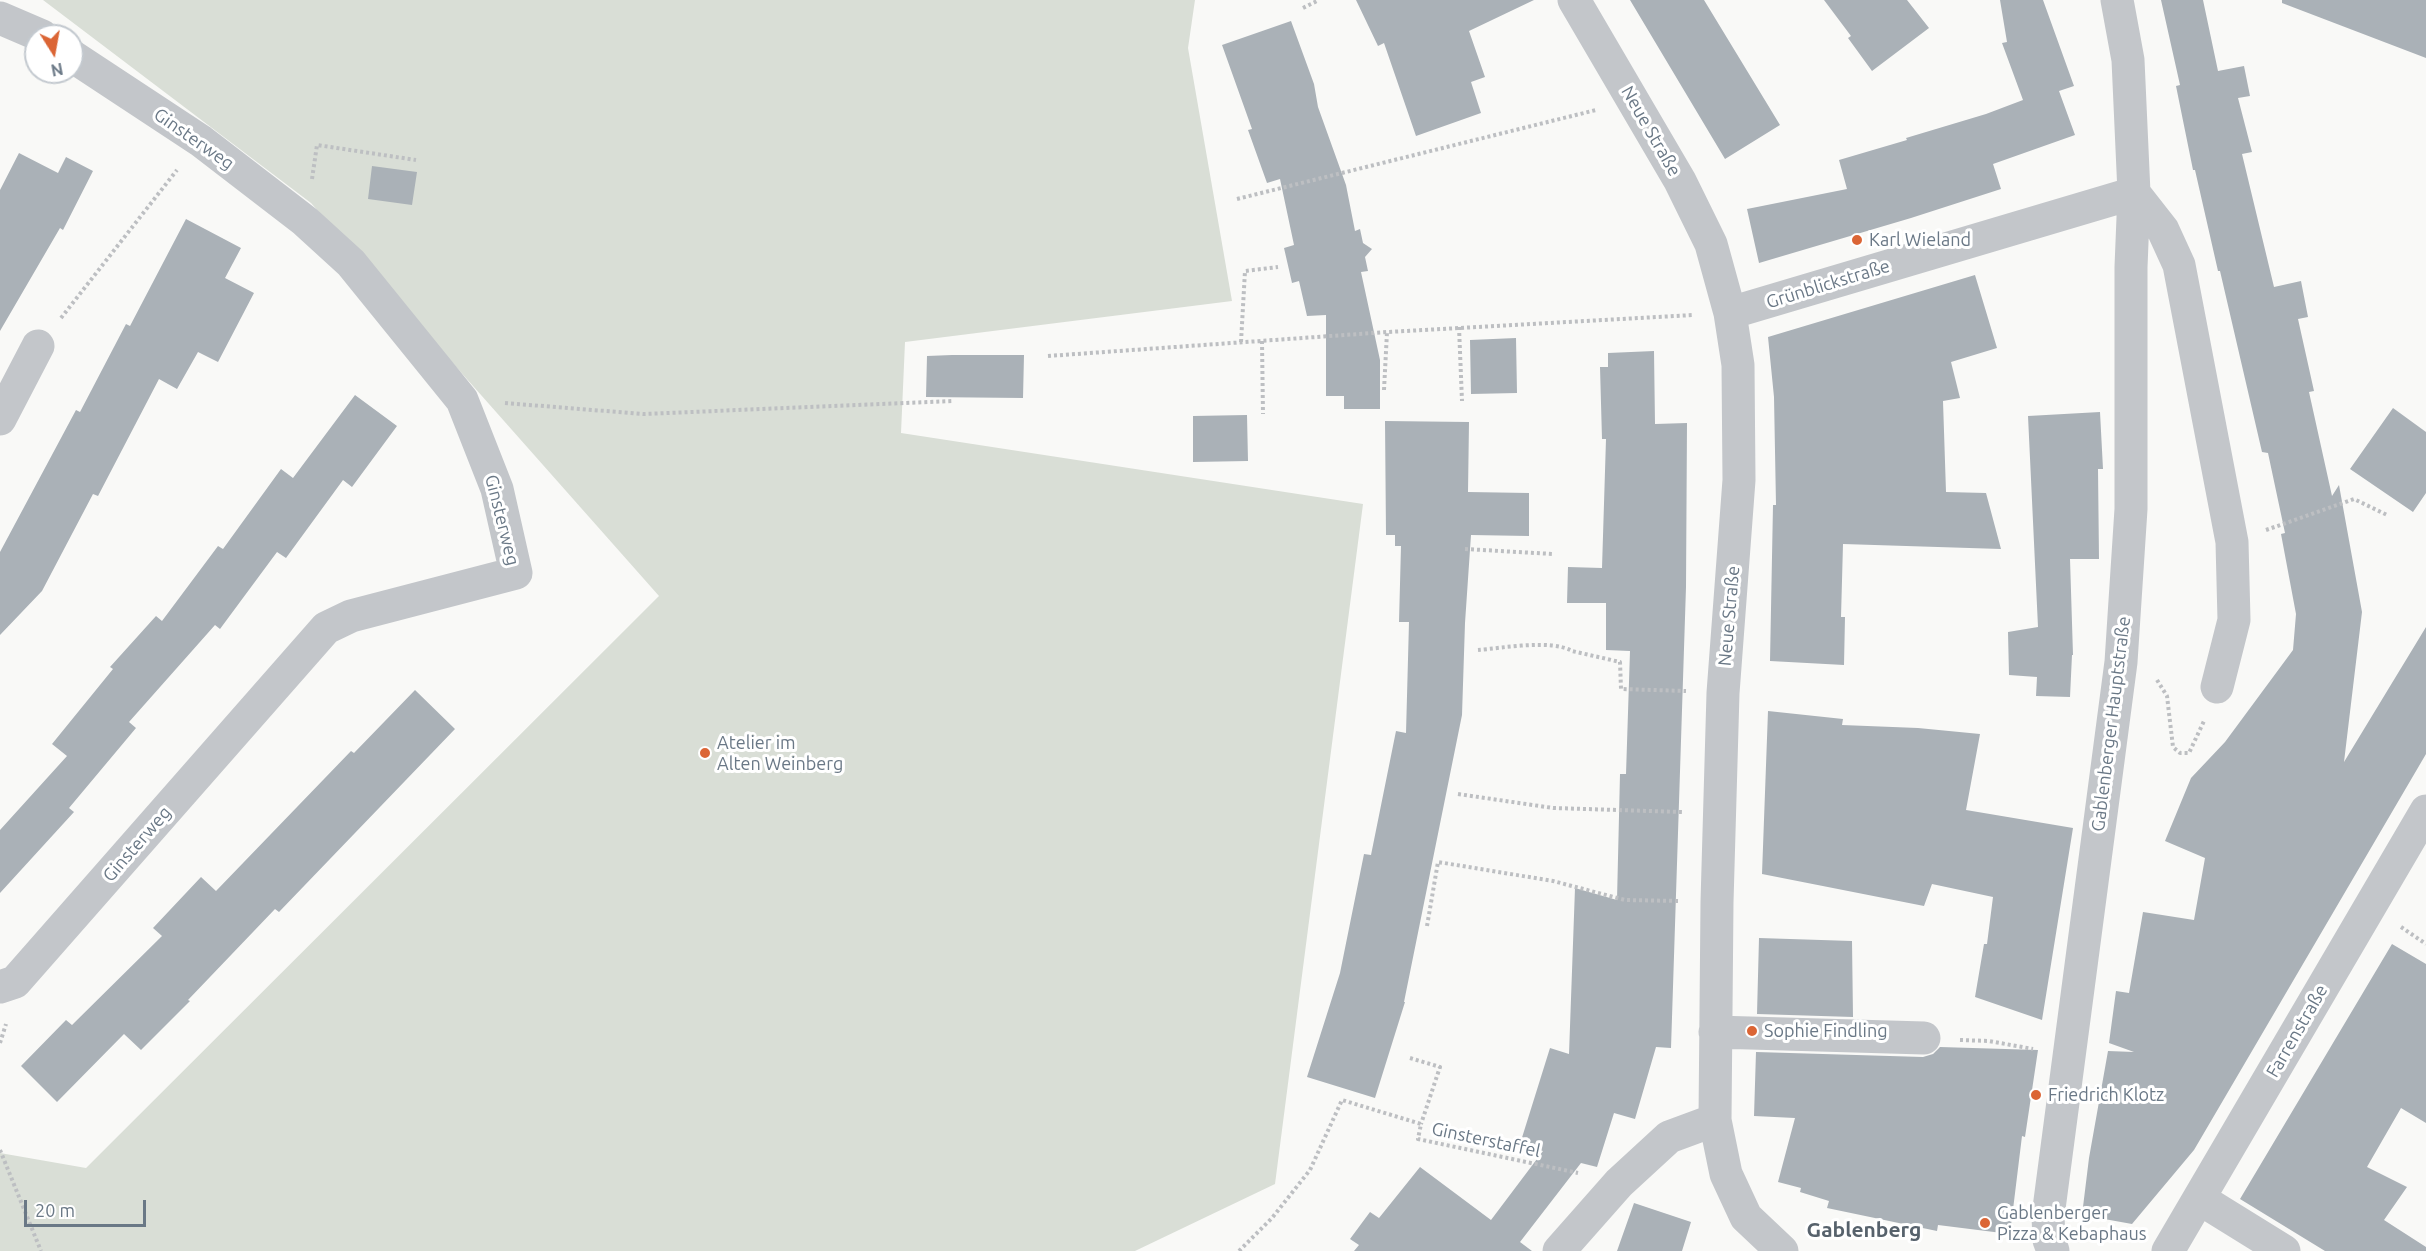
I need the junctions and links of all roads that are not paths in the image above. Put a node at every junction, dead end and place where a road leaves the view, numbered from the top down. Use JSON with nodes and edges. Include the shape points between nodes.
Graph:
{"nodes":[{"id":1,"x":1574,"y":0,"type":"edge"},
{"id":2,"x":2117,"y":0,"type":"edge"},
{"id":3,"x":0,"y":18,"type":"edge"},
{"id":4,"x":24,"y":28,"type":"edge"},
{"id":5,"x":84,"y":64,"type":"edge"},
{"id":6,"x":2133,"y":194,"type":"junction"},
{"id":7,"x":1730,"y":313,"type":"junction"},
{"id":8,"x":38,"y":346,"type":"road end"},
{"id":9,"x":0,"y":419,"type":"edge"},
{"id":10,"x":2217,"y":687,"type":"dead end"},
{"id":11,"x":2426,"y":811,"type":"edge"},
{"id":12,"x":8,"y":985,"type":"edge"},
{"id":13,"x":1715,"y":1032,"type":"junction"},
{"id":14,"x":1924,"y":1038,"type":"road end"},
{"id":15,"x":1715,"y":1120,"type":"junction"},
{"id":16,"x":2200,"y":1199,"type":"junction"},
{"id":17,"x":1559,"y":1251,"type":"edge"},
{"id":18,"x":1782,"y":1251,"type":"edge"},
{"id":19,"x":2053,"y":1251,"type":"edge"},
{"id":20,"x":2168,"y":1251,"type":"edge"},
{"id":21,"x":2284,"y":1251,"type":"edge"}],
"edges":[{"from":1,"to":7,"type":"street","name":"Neue Straße","via":[[1635,101],[1712,244]]},
{"from":2,"to":6,"type":"street","name":"Gablenberger Hauptstraße","via":[[2128,60]]},
{"from":3,"to":4,"type":"street"},
{"from":5,"to":12,"type":"street","name":"Ginsterweg","via":[[201,141],[305,221],[351,263],[462,400],[497,489],[516,573],[351,616],[326,628]]},
{"from":6,"to":7,"type":"street","name":"Grünblickstraße"},
{"from":6,"to":10,"type":"street","via":[[2163,230],[2179,265],[2232,542],[2234,620]]},
{"from":6,"to":19,"type":"street","name":"Gablenberger Hauptstraße","via":[[2131,509],[2121,662],[2048,1216]]},
{"from":7,"to":13,"type":"street","name":"Neue Straße","via":[[1738,365],[1739,480],[1723,693]]},
{"from":8,"to":9,"type":"street"},
{"from":11,"to":16,"type":"street","name":"Farrenstraße"},
{"from":13,"to":14,"type":"street"},
{"from":13,"to":15,"type":"street","name":"Neue Straße"},
{"from":15,"to":17,"type":"street","via":[[1670,1137],[1619,1183]]},
{"from":15,"to":18,"type":"street","name":"Neue Straße","via":[[1726,1174],[1746,1216]]},
{"from":16,"to":20,"type":"street","name":"Farrenstraße"},
{"from":16,"to":21,"type":"street"}]}
